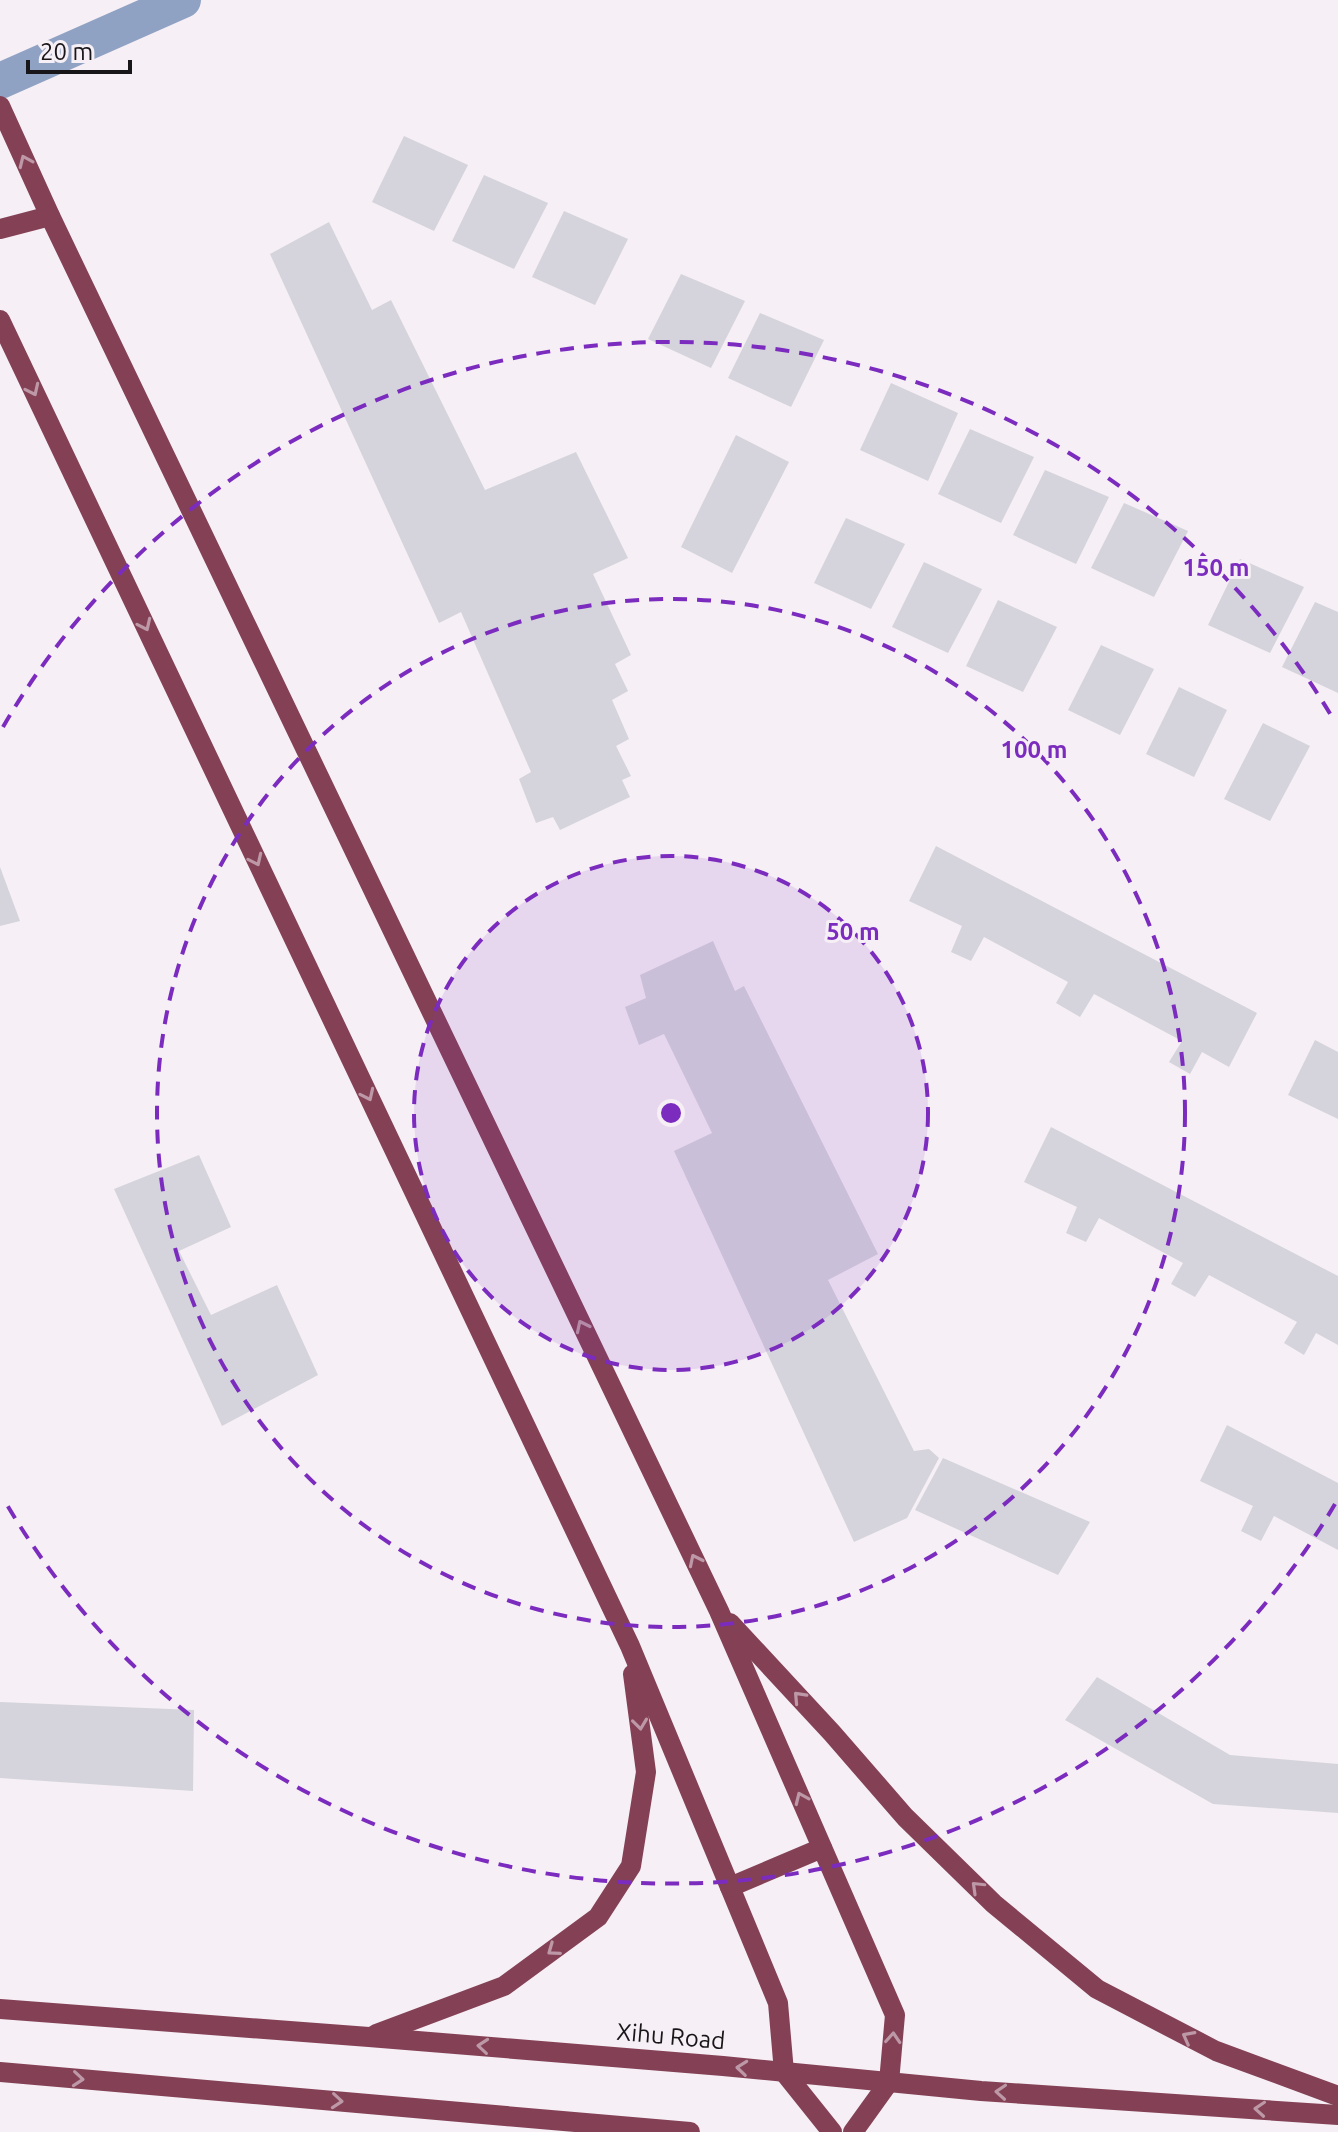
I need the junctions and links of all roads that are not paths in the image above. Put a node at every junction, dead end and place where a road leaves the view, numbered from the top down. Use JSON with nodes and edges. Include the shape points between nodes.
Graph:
{"nodes":[{"id":1,"x":0,"y":106,"type":"edge"},
{"id":2,"x":50,"y":216,"type":"junction"},
{"id":3,"x":0,"y":229,"type":"edge"},
{"id":4,"x":0,"y":320,"type":"edge"},
{"id":5,"x":719,"y":1611,"type":"junction"},
{"id":6,"x":630,"y":1646,"type":"junction"},
{"id":7,"x":822,"y":1848,"type":"junction"},
{"id":8,"x":730,"y":1887,"type":"junction"},
{"id":9,"x":0,"y":2009,"type":"edge"},
{"id":10,"x":369,"y":2037,"type":"junction"},
{"id":11,"x":0,"y":2072,"type":"edge"},
{"id":12,"x":784,"y":2072,"type":"junction"},
{"id":13,"x":889,"y":2082,"type":"junction"},
{"id":14,"x":1338,"y":2096,"type":"edge"},
{"id":15,"x":1338,"y":2115,"type":"edge"},
{"id":16,"x":690,"y":2132,"type":"edge"},
{"id":17,"x":832,"y":2132,"type":"edge"},
{"id":18,"x":853,"y":2132,"type":"edge"}],
"edges":[{"from":2,"to":1,"type":"main road","one_way":true},
{"from":2,"to":3,"type":"main road"},
{"from":5,"to":2,"type":"main road","one_way":true},
{"from":4,"to":6,"type":"main road","one_way":true},
{"from":7,"to":5,"type":"main road","one_way":true},
{"from":14,"to":5,"type":"main road","one_way":true,"via":[[1216,2051],[1097,1989],[994,1904],[905,1817]]},
{"from":6,"to":8,"type":"main road"},
{"from":6,"to":10,"type":"main road","one_way":true,"via":[[646,1772],[631,1866],[598,1917],[504,1986]]},
{"from":7,"to":8,"type":"main road"},
{"from":13,"to":7,"type":"main road","one_way":true,"via":[[895,2015]]},
{"from":8,"to":12,"type":"main road","via":[[778,2003]]},
{"from":9,"to":10,"type":"main road","name":"Xihu Road"},
{"from":12,"to":10,"type":"main road","name":"Xihu Road","one_way":true},
{"from":11,"to":16,"type":"main road","one_way":true},
{"from":12,"to":13,"type":"main road","name":"Xihu Road"},
{"from":12,"to":17,"type":"main road"},
{"from":15,"to":13,"type":"main road","name":"Xihu Road","one_way":true},
{"from":13,"to":18,"type":"main road"}]}
